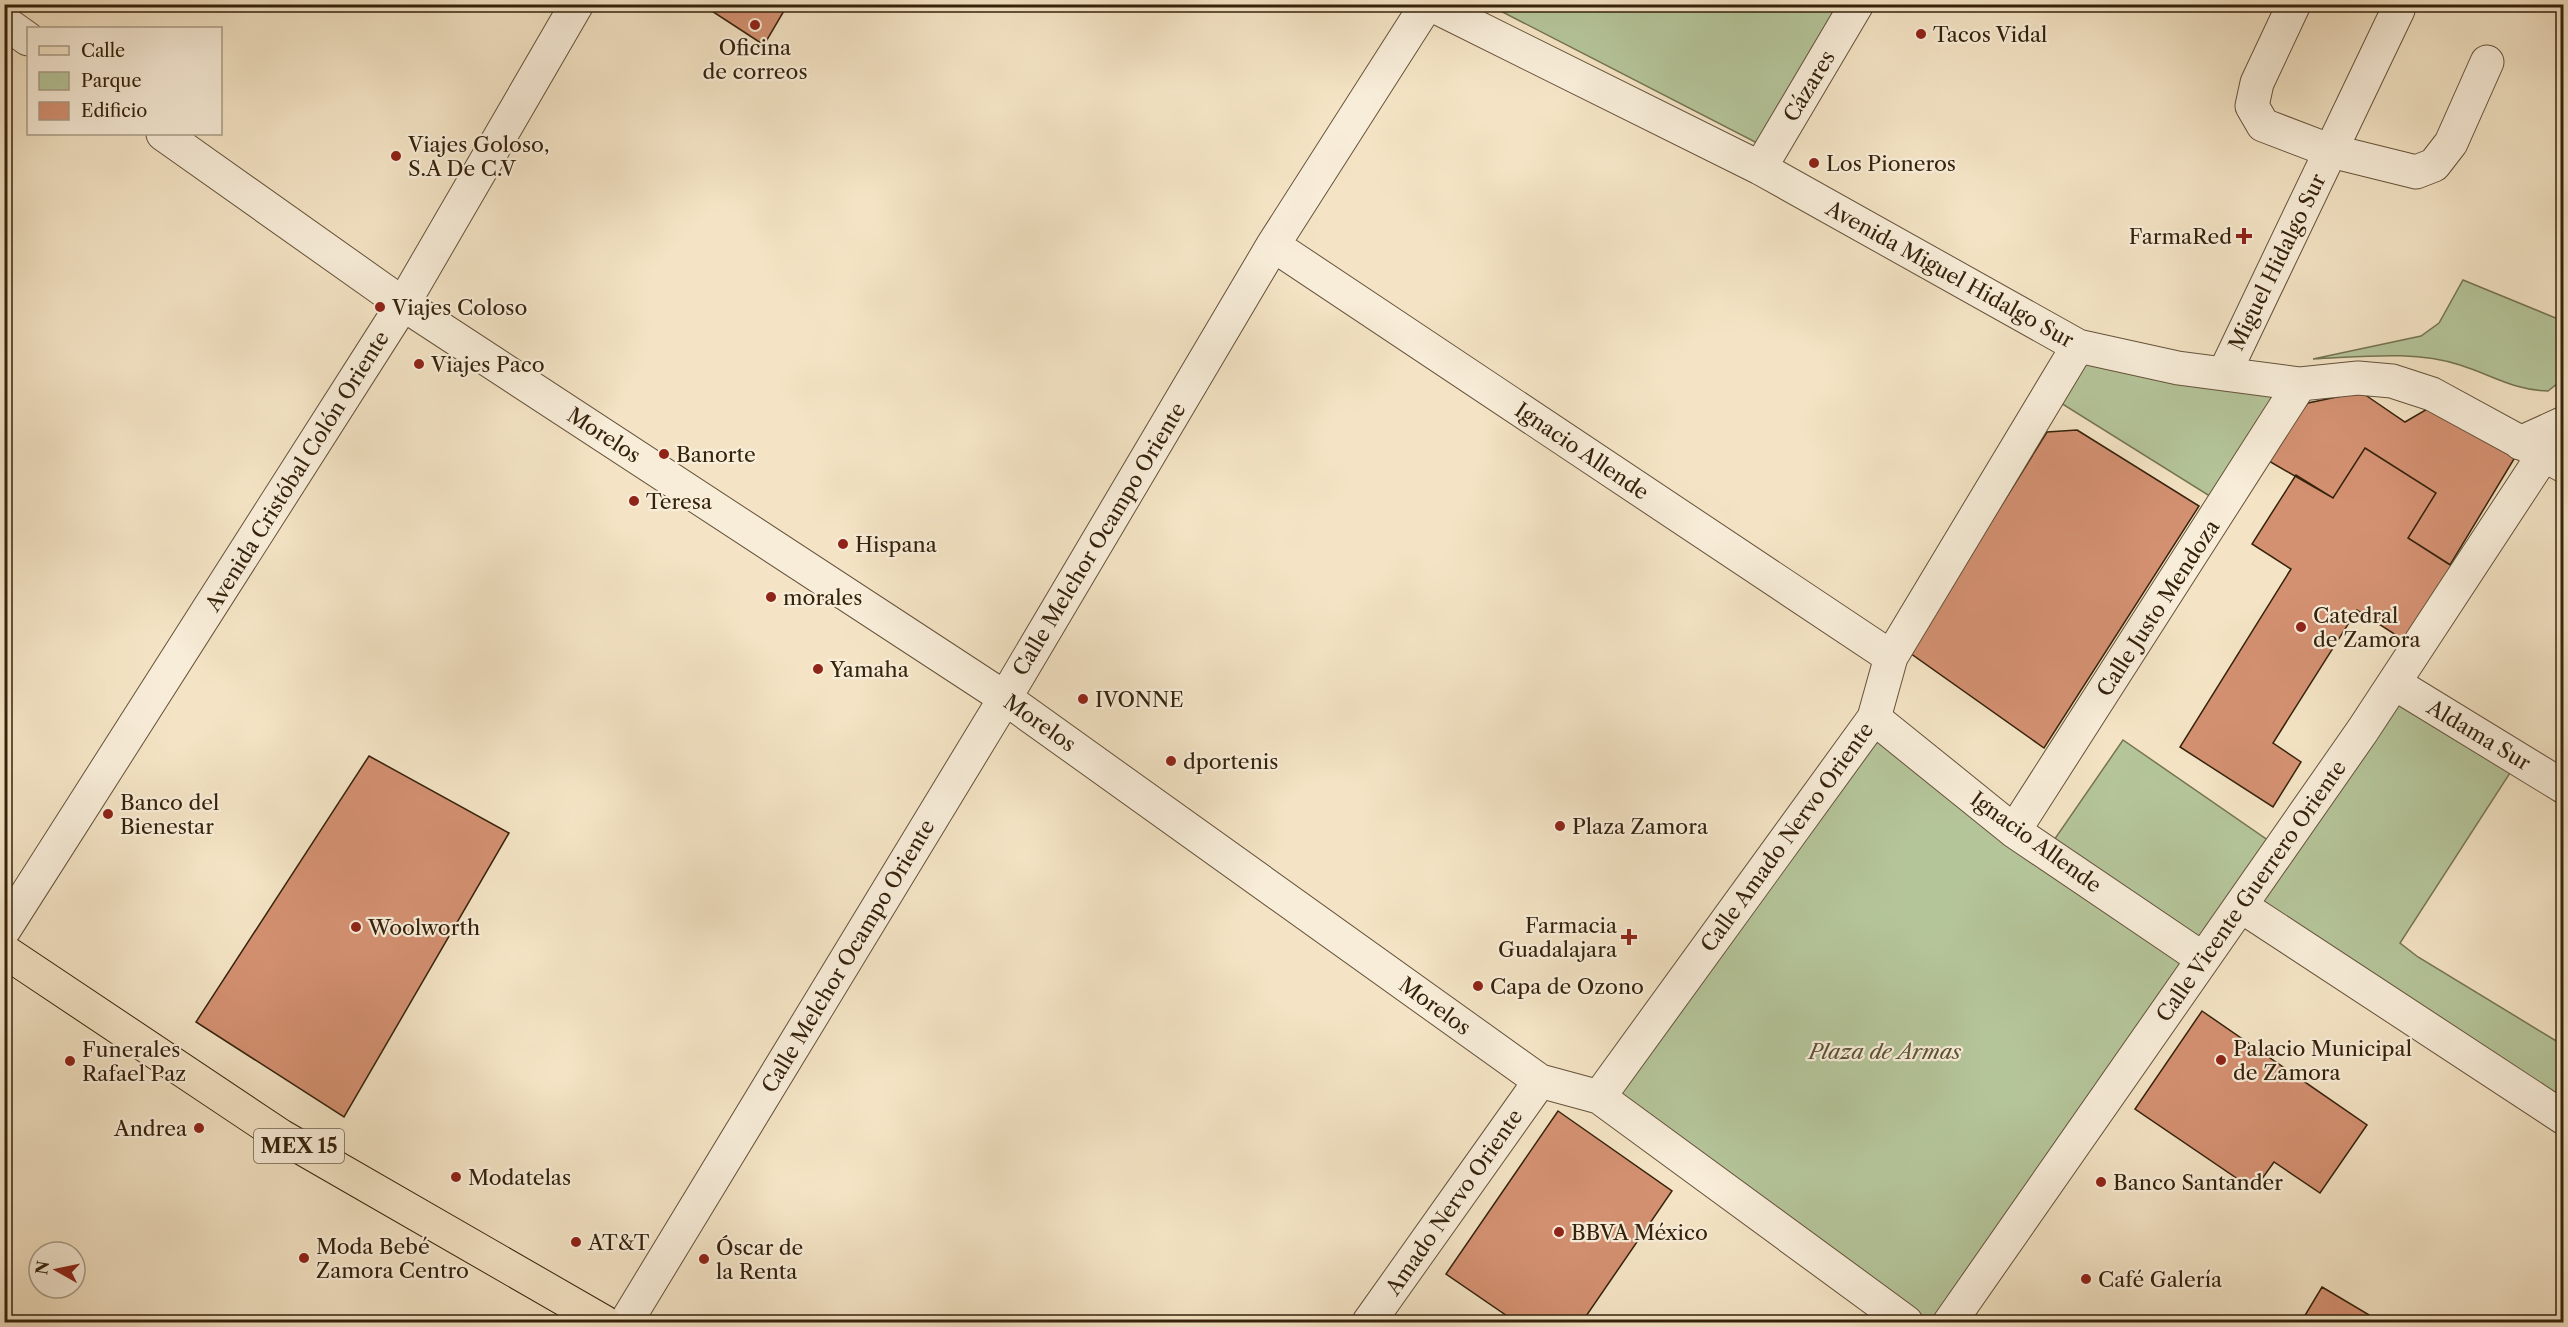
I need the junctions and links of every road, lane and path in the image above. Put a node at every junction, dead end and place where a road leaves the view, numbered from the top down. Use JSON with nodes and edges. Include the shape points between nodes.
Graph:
{"nodes":[{"id":1,"x":577,"y":4,"type":"edge"},
{"id":2,"x":1428,"y":4,"type":"edge"},
{"id":3,"x":1857,"y":4,"type":"edge"},
{"id":4,"x":2294,"y":4,"type":"edge"},
{"id":5,"x":2398,"y":10,"type":"dead end"},
{"id":6,"x":4,"y":22,"type":"edge"},
{"id":7,"x":27,"y":38,"type":"edge"},
{"id":8,"x":2487,"y":62,"type":"dead end"},
{"id":9,"x":164,"y":135,"type":"edge"},
{"id":10,"x":2331,"y":151,"type":"junction"},
{"id":11,"x":1760,"y":168,"type":"junction"},
{"id":12,"x":1273,"y":245,"type":"junction"},
{"id":13,"x":403,"y":303,"type":"junction"},
{"id":14,"x":2078,"y":346,"type":"junction"},
{"id":15,"x":2224,"y":374,"type":"junction"},
{"id":16,"x":2300,"y":384,"type":"junction"},
{"id":17,"x":2564,"y":423,"type":"edge"},
{"id":18,"x":2543,"y":455,"type":"edge"},
{"id":19,"x":1891,"y":657,"type":"junction"},
{"id":20,"x":2394,"y":683,"type":"junction"},
{"id":21,"x":1005,"y":698,"type":"junction"},
{"id":22,"x":1874,"y":718,"type":"junction"},
{"id":23,"x":2564,"y":787,"type":"edge"},
{"id":24,"x":2014,"y":831,"type":"junction"},
{"id":25,"x":2241,"y":906,"type":"junction"},
{"id":26,"x":4,"y":930,"type":"edge"},
{"id":27,"x":4,"y":951,"type":"edge"},
{"id":28,"x":2203,"y":959,"type":"junction"},
{"id":29,"x":1540,"y":1081,"type":"junction"},
{"id":30,"x":1599,"y":1097,"type":"junction"},
{"id":31,"x":2564,"y":1118,"type":"edge"},
{"id":32,"x":604,"y":1323,"type":"edge"},
{"id":33,"x":626,"y":1323,"type":"edge"},
{"id":34,"x":1369,"y":1323,"type":"edge"},
{"id":35,"x":1906,"y":1323,"type":"edge"},
{"id":36,"x":1950,"y":1323,"type":"edge"}],
"edges":[{"from":1,"to":13,"type":"street","name":"Avenida Cristóbal Colón Oriente"},
{"from":2,"to":11,"type":"street","name":"Avenida Miguel Hidalgo Sur"},
{"from":2,"to":12,"type":"street","name":"Calle Melchor Ocampo Oriente"},
{"from":3,"to":11,"type":"street","name":"Cázares"},
{"from":4,"to":10,"type":"street","name":"Miguel Hidalgo Sur","via":[[2257,83],[2252,106],[2262,125]]},
{"from":5,"to":10,"type":"street","name":"Miguel Hidalgo Sur"},
{"from":6,"to":7,"type":"street"},
{"from":8,"to":10,"type":"street","name":"Miguel Hidalgo Sur","via":[[2451,143],[2434,165],[2416,172]]},
{"from":9,"to":13,"type":"street","name":"Morelos"},
{"from":10,"to":15,"type":"street","name":"Miguel Hidalgo Sur"},
{"from":11,"to":14,"type":"street","name":"Avenida Miguel Hidalgo Sur"},
{"from":12,"to":19,"type":"street","name":"Ignacio Allende"},
{"from":12,"to":21,"type":"street","name":"Calle Melchor Ocampo Oriente"},
{"from":13,"to":21,"type":"street","name":"Morelos"},
{"from":13,"to":26,"type":"street","name":"Avenida Cristóbal Colón Oriente"},
{"from":14,"to":15,"type":"street","name":"Avenida Miguel Hidalgo Sur"},
{"from":14,"to":19,"type":"street","name":"Calle Amado Nervo Oriente"},
{"from":15,"to":16,"type":"street","name":"Avenida Miguel Hidalgo Sur"},
{"from":16,"to":18,"type":"street","name":"Avenida Miguel Hidalgo Sur","via":[[2358,378],[2392,381],[2432,394]]},
{"from":16,"to":24,"type":"street","name":"Calle Justo Mendoza"},
{"from":17,"to":18,"type":"street"},
{"from":18,"to":20,"type":"street","name":"Calle Vicente Guerrero Oriente"},
{"from":19,"to":22,"type":"street","name":"Calle Amado Nervo Oriente"},
{"from":20,"to":23,"type":"street","name":"Aldama Sur"},
{"from":20,"to":25,"type":"street","name":"Calle Vicente Guerrero Oriente"},
{"from":21,"to":29,"type":"street","name":"Morelos"},
{"from":21,"to":33,"type":"street","name":"Calle Melchor Ocampo Oriente"},
{"from":22,"to":24,"type":"street","name":"Ignacio Allende"},
{"from":22,"to":30,"type":"street","name":"Calle Amado Nervo Oriente"},
{"from":24,"to":28,"type":"street","name":"Ignacio Allende"},
{"from":25,"to":28,"type":"street","name":"Calle Vicente Guerrero Oriente"},
{"from":25,"to":31,"type":"street"},
{"from":27,"to":32,"type":"main road","number":"MEX 15","via":[[281,1136]]},
{"from":28,"to":36,"type":"street","name":"Calle Vicente Guerrero Oriente"},
{"from":29,"to":30,"type":"street","name":"Morelos"},
{"from":29,"to":34,"type":"street","name":"Amado Nervo Oriente"},
{"from":30,"to":35,"type":"street","name":"Morelos"}]}
